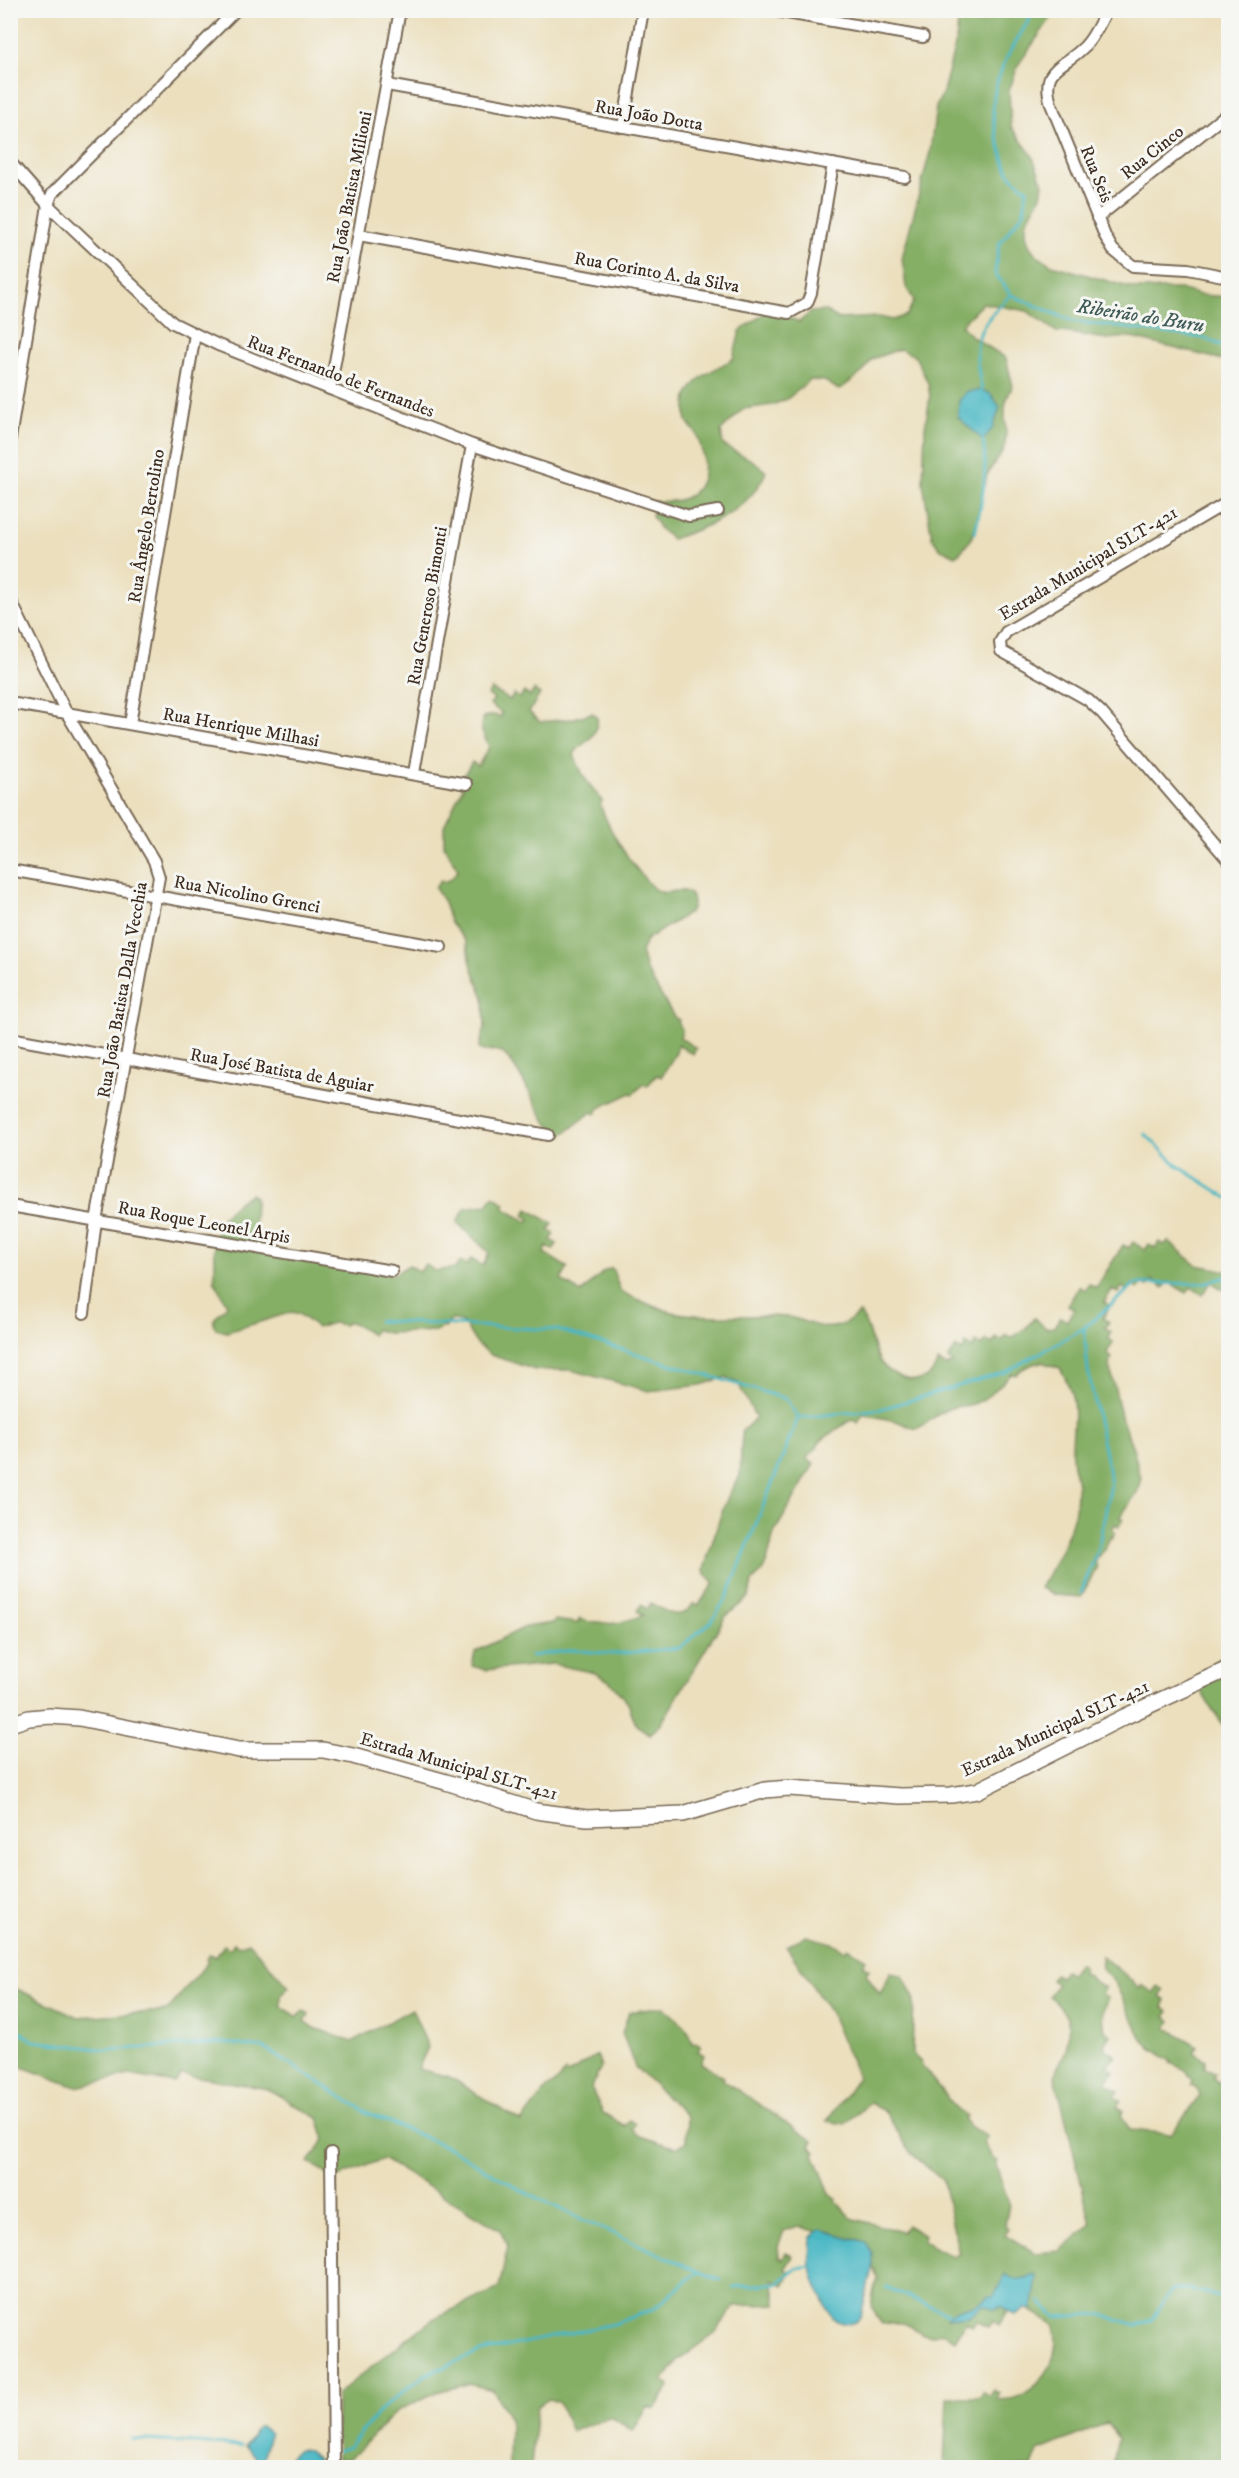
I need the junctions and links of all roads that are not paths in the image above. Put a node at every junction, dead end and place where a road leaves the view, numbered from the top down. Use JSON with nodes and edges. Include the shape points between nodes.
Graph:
{"nodes":[{"id":1,"x":236,"y":10,"type":"edge"},
{"id":2,"x":399,"y":10,"type":"edge"},
{"id":3,"x":643,"y":10,"type":"edge"},
{"id":4,"x":770,"y":10,"type":"edge"},
{"id":5,"x":1107,"y":10,"type":"edge"},
{"id":6,"x":923,"y":37,"type":"dead end"},
{"id":7,"x":387,"y":85,"type":"junction"},
{"id":8,"x":1228,"y":113,"type":"edge"},
{"id":9,"x":622,"y":127,"type":"junction"},
{"id":10,"x":10,"y":162,"type":"edge"},
{"id":11,"x":833,"y":164,"type":"junction"},
{"id":12,"x":905,"y":177,"type":"dead end"},
{"id":13,"x":48,"y":205,"type":"junction"},
{"id":14,"x":1097,"y":218,"type":"junction"},
{"id":15,"x":359,"y":235,"type":"junction"},
{"id":16,"x":1228,"y":277,"type":"edge"},
{"id":17,"x":195,"y":334,"type":"junction"},
{"id":18,"x":330,"y":389,"type":"junction"},
{"id":19,"x":10,"y":439,"type":"edge"},
{"id":20,"x":472,"y":445,"type":"junction"},
{"id":21,"x":1228,"y":502,"type":"edge"},
{"id":22,"x":718,"y":510,"type":"dead end"},
{"id":23,"x":10,"y":599,"type":"edge"},
{"id":24,"x":10,"y":703,"type":"edge"},
{"id":25,"x":66,"y":712,"type":"junction"},
{"id":26,"x":130,"y":724,"type":"junction"},
{"id":27,"x":414,"y":773,"type":"junction"},
{"id":28,"x":467,"y":784,"type":"dead end"},
{"id":29,"x":1228,"y":860,"type":"edge"},
{"id":30,"x":10,"y":870,"type":"edge"},
{"id":31,"x":156,"y":894,"type":"junction"},
{"id":32,"x":441,"y":947,"type":"dead end"},
{"id":33,"x":10,"y":1038,"type":"edge"},
{"id":34,"x":127,"y":1058,"type":"junction"},
{"id":35,"x":548,"y":1135,"type":"dead end"},
{"id":36,"x":10,"y":1206,"type":"edge"},
{"id":37,"x":96,"y":1221,"type":"junction"},
{"id":38,"x":392,"y":1271,"type":"dead end"},
{"id":39,"x":84,"y":1313,"type":"dead end"},
{"id":40,"x":1228,"y":1669,"type":"edge"},
{"id":41,"x":10,"y":1724,"type":"edge"},
{"id":42,"x":331,"y":2153,"type":"dead end"},
{"id":43,"x":334,"y":2468,"type":"edge"}],
"edges":[{"from":1,"to":13,"type":"street","via":[[52,194]]},
{"from":2,"to":7,"type":"street","name":"Rua João Batista Milioni"},
{"from":3,"to":9,"type":"street"},
{"from":4,"to":6,"type":"street"},
{"from":5,"to":14,"type":"street","name":"Rua Seis","via":[[1084,47],[1052,72],[1047,81],[1051,104]]},
{"from":7,"to":9,"type":"street","name":"Rua João Dotta"},
{"from":7,"to":15,"type":"street","name":"Rua João Batista Milioni"},
{"from":8,"to":14,"type":"street","name":"Rua Cinco"},
{"from":9,"to":11,"type":"street","name":"Rua João Dotta"},
{"from":10,"to":13,"type":"street","name":"Rua Fernando de Fernandes"},
{"from":11,"to":12,"type":"street","name":"Rua João Dotta"},
{"from":11,"to":15,"type":"street","name":"Rua Corinto A. da Silva","via":[[811,293],[807,303],[789,313]]},
{"from":13,"to":17,"type":"street","name":"Rua Fernando de Fernandes","via":[[173,323]]},
{"from":13,"to":19,"type":"street"},
{"from":14,"to":16,"type":"street","name":"Rua Seis","via":[[1113,250],[1133,266],[1188,269]]},
{"from":15,"to":18,"type":"street","name":"Rua João Batista Milioni"},
{"from":17,"to":18,"type":"street","name":"Rua Fernando de Fernandes"},
{"from":17,"to":26,"type":"street","name":"Rua Ângelo Bertolino"},
{"from":18,"to":20,"type":"street","name":"Rua Fernando de Fernandes"},
{"from":20,"to":22,"type":"street","name":"Rua Fernando de Fernandes","via":[[688,516]]},
{"from":20,"to":27,"type":"street","name":"Rua Generoso Bimonti"},
{"from":21,"to":29,"type":"street","name":"Estrada Municipal SLT-421","via":[[1006,632],[1000,642],[1001,651],[1088,700],[1102,713]]},
{"from":23,"to":25,"type":"street","name":"Rua João Batista Dalla Vecchia"},
{"from":24,"to":25,"type":"street","name":"Rua Henrique Milhasi"},
{"from":25,"to":26,"type":"street","name":"Rua Henrique Milhasi"},
{"from":25,"to":31,"type":"street","name":"Rua João Batista Dalla Vecchia","via":[[154,861],[159,878]]},
{"from":26,"to":27,"type":"street","name":"Rua Henrique Milhasi"},
{"from":27,"to":28,"type":"street","name":"Rua Henrique Milhasi"},
{"from":30,"to":31,"type":"street","name":"Rua Nicolino Grenci"},
{"from":31,"to":32,"type":"street","name":"Rua Nicolino Grenci"},
{"from":31,"to":34,"type":"street","name":"Rua João Batista Dalla Vecchia"},
{"from":33,"to":34,"type":"street","name":"Rua José Batista de Aguiar"},
{"from":34,"to":35,"type":"street","name":"Rua José Batista de Aguiar"},
{"from":34,"to":37,"type":"street","name":"Rua João Batista Dalla Vecchia"},
{"from":36,"to":37,"type":"street","name":"Rua Roque Leonel Arpis"},
{"from":37,"to":38,"type":"street","name":"Rua Roque Leonel Arpis"},
{"from":37,"to":39,"type":"street","name":"Rua João Batista Dalla Vecchia"},
{"from":40,"to":41,"type":"street","name":"Estrada Municipal SLT-421","via":[[977,1791],[900,1796],[789,1788],[765,1790],[683,1814],[642,1817],[587,1818],[536,1811],[446,1782],[323,1750],[239,1750],[79,1718],[50,1716]]},
{"from":42,"to":43,"type":"street"}]}
